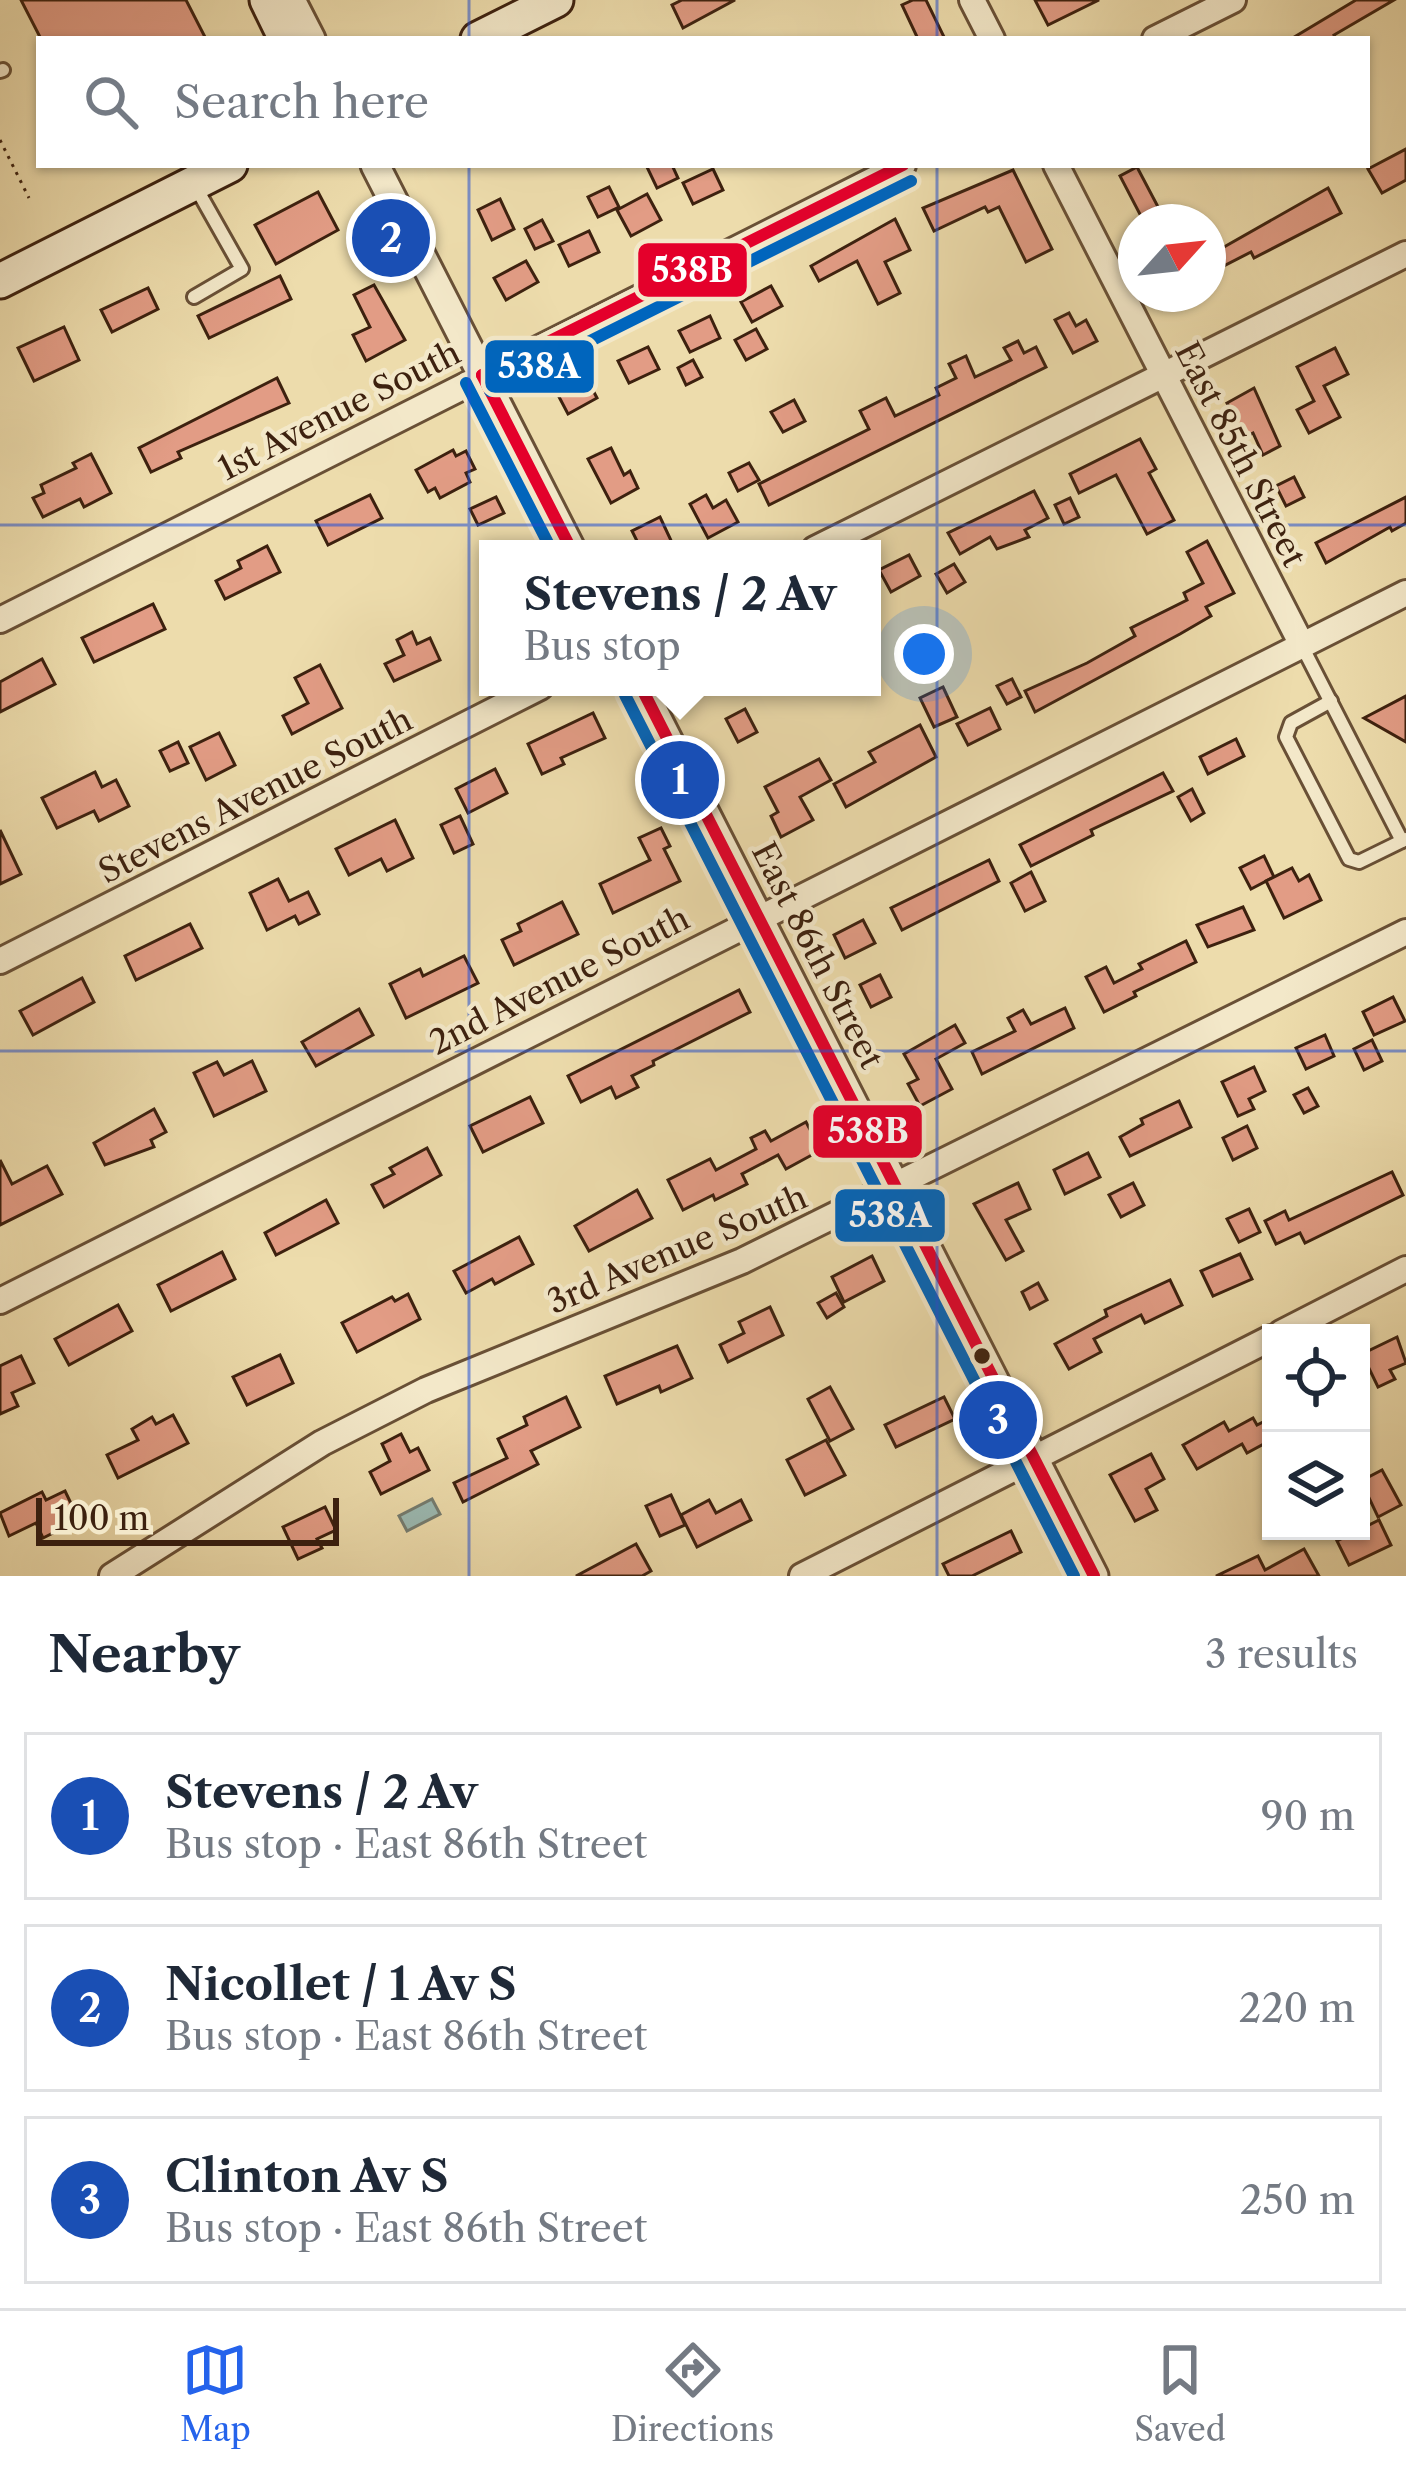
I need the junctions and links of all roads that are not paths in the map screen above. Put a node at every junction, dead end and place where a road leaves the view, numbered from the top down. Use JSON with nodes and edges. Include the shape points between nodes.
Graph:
{"nodes":[{"id":1,"x":267,"y":0,"type":"edge"},
{"id":2,"x":291,"y":0,"type":"edge"},
{"id":3,"x":556,"y":0,"type":"edge"},
{"id":4,"x":972,"y":0,"type":"edge"},
{"id":5,"x":1233,"y":0,"type":"edge"},
{"id":6,"x":285,"y":36,"type":"edge"},
{"id":7,"x":309,"y":36,"type":"edge"},
{"id":8,"x":484,"y":36,"type":"edge"},
{"id":9,"x":990,"y":36,"type":"edge"},
{"id":10,"x":1161,"y":36,"type":"edge"},
{"id":11,"x":377,"y":168,"type":"edge"},
{"id":12,"x":897,"y":168,"type":"edge"},
{"id":13,"x":1058,"y":168,"type":"edge"},
{"id":14,"x":206,"y":174,"type":"edge"},
{"id":15,"x":1406,"y":254,"type":"edge"},
{"id":16,"x":0,"y":281,"type":"edge"},
{"id":17,"x":194,"y":297,"type":"dead end"},
{"id":18,"x":482,"y":375,"type":"junction"},
{"id":19,"x":1164,"y":375,"type":"junction"},
{"id":20,"x":566,"y":540,"type":"edge"},
{"id":21,"x":833,"y":540,"type":"edge"},
{"id":22,"x":1406,"y":593,"type":"edge"},
{"id":23,"x":0,"y":620,"type":"edge"},
{"id":24,"x":1302,"y":645,"type":"junction"},
{"id":25,"x":522,"y":696,"type":"edge"},
{"id":26,"x":646,"y":696,"type":"edge"},
{"id":27,"x":1330,"y":701,"type":"junction"},
{"id":28,"x":1404,"y":840,"type":"edge"},
{"id":29,"x":758,"y":916,"type":"junction"},
{"id":30,"x":1406,"y":932,"type":"edge"},
{"id":31,"x":0,"y":961,"type":"edge"},
{"id":32,"x":896,"y":1187,"type":"junction"},
{"id":33,"x":1406,"y":1270,"type":"edge"},
{"id":34,"x":0,"y":1300,"type":"edge"},
{"id":35,"x":1299,"y":1324,"type":"edge"},
{"id":36,"x":1262,"y":1343,"type":"edge"},
{"id":37,"x":1034,"y":1459,"type":"junction"},
{"id":38,"x":112,"y":1576,"type":"edge"},
{"id":39,"x":802,"y":1576,"type":"edge"},
{"id":40,"x":1094,"y":1576,"type":"edge"}],
"edges":[{"from":1,"to":6,"type":"main road"},
{"from":2,"to":7,"type":"street"},
{"from":3,"to":8,"type":"main road"},
{"from":4,"to":9,"type":"street"},
{"from":5,"to":10,"type":"street"},
{"from":11,"to":18,"type":"street"},
{"from":12,"to":18,"type":"street","name":"1st Avenue South"},
{"from":13,"to":19,"type":"street","name":"East 85th Street"},
{"from":14,"to":16,"type":"main road"},
{"from":14,"to":17,"type":"lane","via":[[242,269]]},
{"from":15,"to":19,"type":"street"},
{"from":18,"to":20,"type":"street"},
{"from":18,"to":23,"type":"street","name":"1st Avenue South"},
{"from":19,"to":21,"type":"street"},
{"from":19,"to":24,"type":"street","name":"East 85th Street"},
{"from":22,"to":24,"type":"street","name":"2nd Avenue South"},
{"from":24,"to":27,"type":"lane"},
{"from":24,"to":29,"type":"street","name":"2nd Avenue South"},
{"from":25,"to":31,"type":"street","name":"Stevens Avenue South"},
{"from":26,"to":29,"type":"street","name":"East 86th Street"},
{"from":27,"to":28,"type":"lane"},
{"from":27,"to":28,"type":"lane","via":[[1291,723],[1286,737],[1349,859],[1359,862]]},
{"from":29,"to":32,"type":"street","name":"East 86th Street"},
{"from":29,"to":34,"type":"street","name":"2nd Avenue South"},
{"from":30,"to":32,"type":"street","name":"3rd Avenue South"},
{"from":32,"to":37,"type":"street","name":"East 86th Street"},
{"from":32,"to":38,"type":"street","name":"3rd Avenue South","via":[[660,1297],[426,1390],[322,1443]]},
{"from":33,"to":35,"type":"street"},
{"from":36,"to":37,"type":"street"},
{"from":37,"to":39,"type":"street"},
{"from":37,"to":40,"type":"street","name":"East 86th Street"}]}
